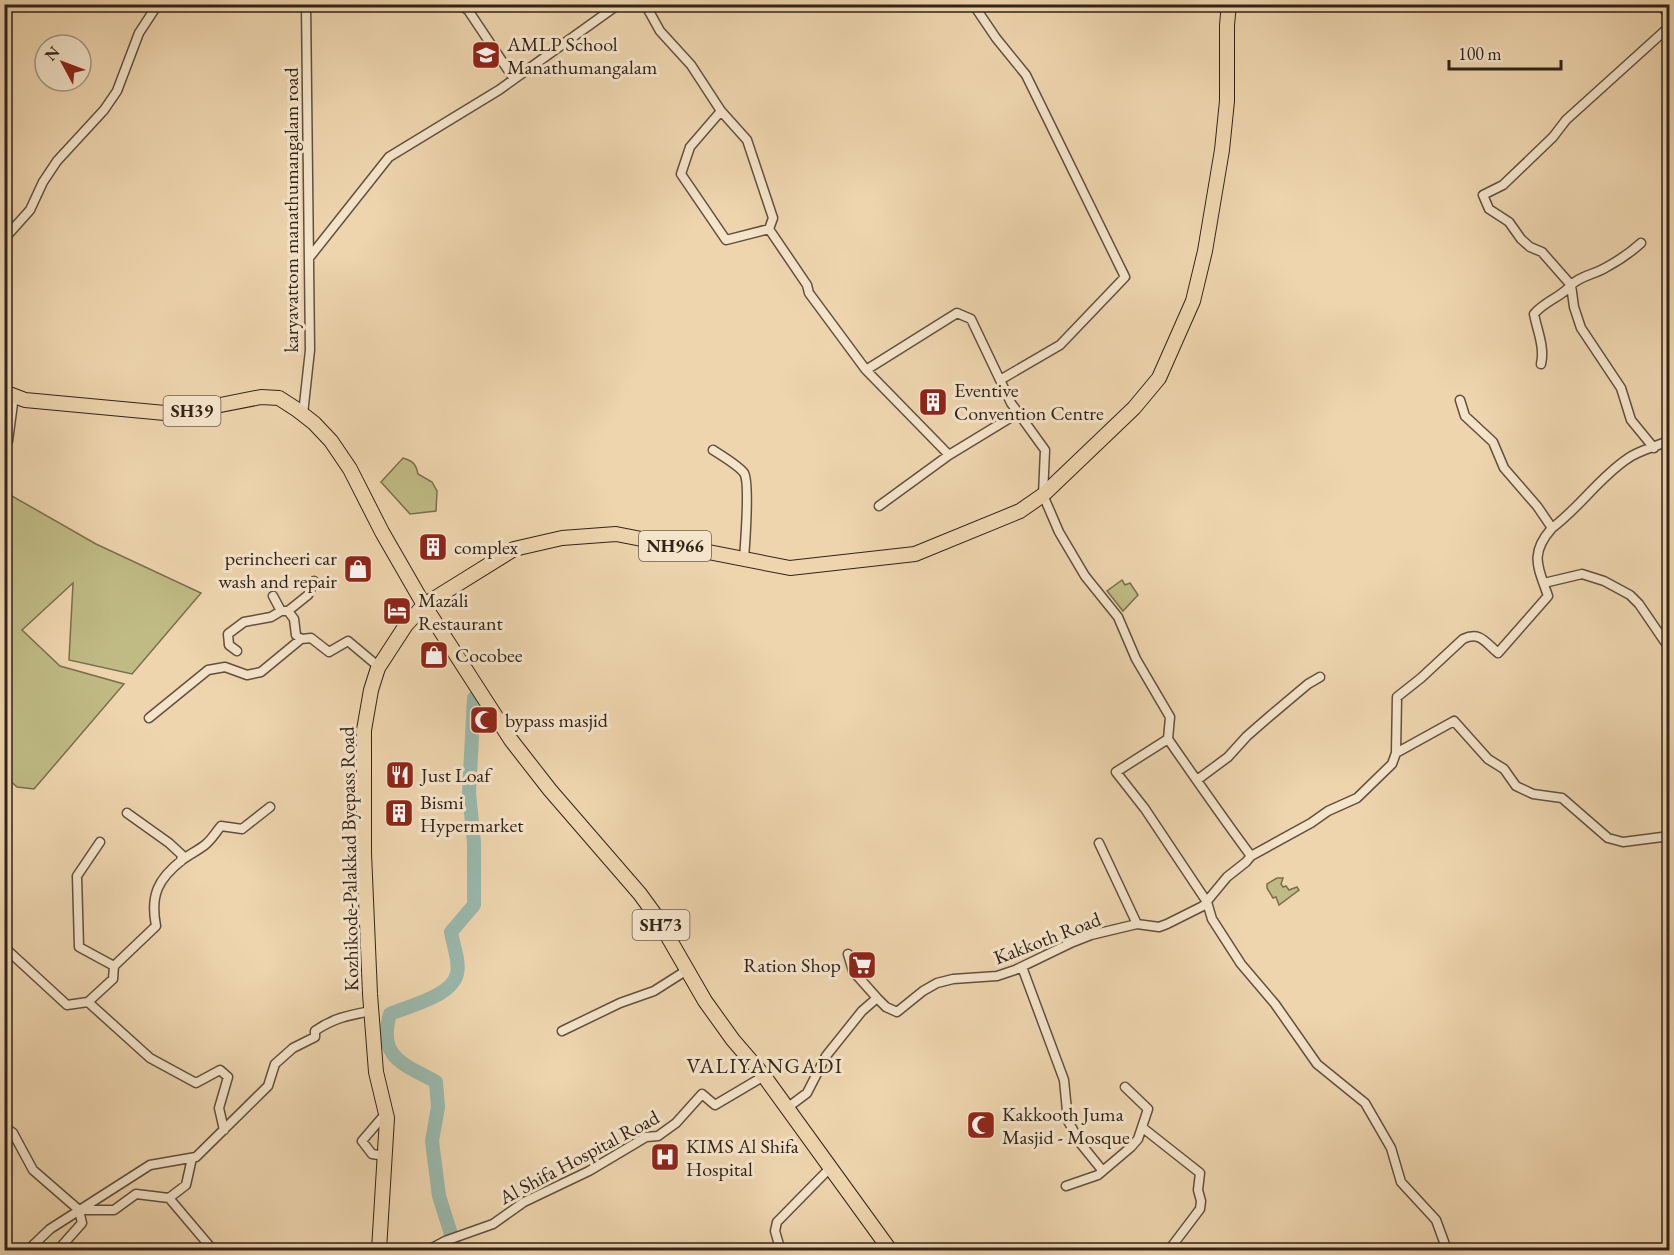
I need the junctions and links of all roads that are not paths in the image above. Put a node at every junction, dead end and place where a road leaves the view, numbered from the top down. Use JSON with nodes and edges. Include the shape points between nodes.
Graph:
{"nodes":[{"id":1,"x":158,"y":4,"type":"edge"},
{"id":2,"x":306,"y":4,"type":"edge"},
{"id":3,"x":457,"y":4,"type":"edge"},
{"id":4,"x":620,"y":4,"type":"edge"},
{"id":5,"x":645,"y":4,"type":"edge"},
{"id":6,"x":973,"y":4,"type":"edge"},
{"id":7,"x":1229,"y":4,"type":"edge"},
{"id":8,"x":1660,"y":4,"type":"edge"},
{"id":9,"x":1670,"y":17,"type":"edge"},
{"id":10,"x":1670,"y":26,"type":"edge"},
{"id":11,"x":514,"y":79,"type":"junction"},
{"id":12,"x":721,"y":111,"type":"junction"},
{"id":13,"x":769,"y":229,"type":"junction"},
{"id":14,"x":4,"y":239,"type":"edge"},
{"id":15,"x":1641,"y":243,"type":"dead end"},
{"id":16,"x":309,"y":258,"type":"junction"},
{"id":17,"x":1571,"y":285,"type":"junction"},
{"id":18,"x":1541,"y":364,"type":"dead end"},
{"id":19,"x":867,"y":369,"type":"junction"},
{"id":20,"x":1000,"y":380,"type":"junction"},
{"id":21,"x":9,"y":394,"type":"edge"},
{"id":22,"x":1460,"y":400,"type":"dead end"},
{"id":23,"x":1018,"y":413,"type":"junction"},
{"id":24,"x":303,"y":414,"type":"junction"},
{"id":25,"x":1670,"y":440,"type":"edge"},
{"id":26,"x":4,"y":448,"type":"edge"},
{"id":27,"x":1654,"y":448,"type":"junction"},
{"id":28,"x":713,"y":450,"type":"dead end"},
{"id":29,"x":949,"y":455,"type":"junction"},
{"id":30,"x":1043,"y":495,"type":"junction"},
{"id":31,"x":879,"y":506,"type":"dead end"},
{"id":32,"x":1552,"y":528,"type":"junction"},
{"id":33,"x":744,"y":559,"type":"junction"},
{"id":34,"x":314,"y":581,"type":"dead end"},
{"id":35,"x":1544,"y":583,"type":"junction"},
{"id":36,"x":273,"y":596,"type":"dead end"},
{"id":37,"x":424,"y":605,"type":"junction"},
{"id":38,"x":284,"y":611,"type":"junction"},
{"id":39,"x":301,"y":639,"type":"junction"},
{"id":40,"x":1666,"y":645,"type":"dead end"},
{"id":41,"x":237,"y":651,"type":"dead end"},
{"id":42,"x":379,"y":667,"type":"junction"},
{"id":43,"x":1320,"y":677,"type":"dead end"},
{"id":44,"x":149,"y":718,"type":"dead end"},
{"id":45,"x":1168,"y":738,"type":"junction"},
{"id":46,"x":1396,"y":753,"type":"junction"},
{"id":47,"x":1197,"y":780,"type":"junction"},
{"id":48,"x":270,"y":807,"type":"dead end"},
{"id":49,"x":127,"y":813,"type":"dead end"},
{"id":50,"x":1670,"y":836,"type":"edge"},
{"id":51,"x":100,"y":842,"type":"dead end"},
{"id":52,"x":1099,"y":843,"type":"dead end"},
{"id":53,"x":1251,"y":855,"type":"junction"},
{"id":54,"x":181,"y":861,"type":"junction"},
{"id":55,"x":1207,"y":902,"type":"junction"},
{"id":56,"x":1137,"y":924,"type":"junction"},
{"id":57,"x":4,"y":947,"type":"edge"},
{"id":58,"x":848,"y":954,"type":"dead end"},
{"id":59,"x":114,"y":966,"type":"junction"},
{"id":60,"x":1022,"y":967,"type":"junction"},
{"id":61,"x":687,"y":970,"type":"junction"},
{"id":62,"x":877,"y":998,"type":"junction"},
{"id":63,"x":88,"y":1002,"type":"junction"},
{"id":64,"x":371,"y":1011,"type":"junction"},
{"id":65,"x":562,"y":1031,"type":"dead end"},
{"id":66,"x":764,"y":1076,"type":"junction"},
{"id":67,"x":1125,"y":1087,"type":"dead end"},
{"id":68,"x":787,"y":1108,"type":"junction"},
{"id":69,"x":386,"y":1113,"type":"junction"},
{"id":70,"x":4,"y":1126,"type":"edge"},
{"id":71,"x":1143,"y":1128,"type":"junction"},
{"id":72,"x":224,"y":1130,"type":"junction"},
{"id":73,"x":386,"y":1156,"type":"junction"},
{"id":74,"x":192,"y":1158,"type":"junction"},
{"id":75,"x":830,"y":1168,"type":"junction"},
{"id":76,"x":1102,"y":1170,"type":"junction"},
{"id":77,"x":1066,"y":1186,"type":"dead end"},
{"id":78,"x":169,"y":1198,"type":"junction"},
{"id":79,"x":79,"y":1210,"type":"junction"},
{"id":80,"x":28,"y":1251,"type":"edge"},
{"id":81,"x":58,"y":1251,"type":"edge"},
{"id":82,"x":213,"y":1251,"type":"edge"},
{"id":83,"x":379,"y":1251,"type":"edge"},
{"id":84,"x":428,"y":1251,"type":"edge"},
{"id":85,"x":779,"y":1251,"type":"edge"},
{"id":86,"x":890,"y":1251,"type":"edge"},
{"id":87,"x":1168,"y":1251,"type":"edge"},
{"id":88,"x":1447,"y":1251,"type":"edge"}],
"edges":[{"from":1,"to":14,"type":"street","via":[[140,33],[117,91],[57,160],[30,210]]},
{"from":2,"to":16,"type":"street","name":"karyavattom manathumangalam road"},
{"from":3,"to":11,"type":"street","via":[[468,10]]},
{"from":4,"to":11,"type":"street"},
{"from":5,"to":12,"type":"street","via":[[660,31],[691,65]]},
{"from":6,"to":20,"type":"street","via":[[1026,75],[1125,276],[1060,345]]},
{"from":7,"to":30,"type":"main road","name":"Kozhikode-Palakkad Byepass Road","number":"NH966","via":[[1222,150],[1193,301],[1159,378],[1134,408]]},
{"from":8,"to":9,"type":"street"},
{"from":10,"to":17,"type":"street","via":[[1566,120],[1503,185],[1483,195],[1490,209],[1509,222],[1521,239],[1542,252]]},
{"from":11,"to":16,"type":"street","via":[[389,157]]},
{"from":12,"to":13,"type":"street","via":[[747,140],[773,218]]},
{"from":12,"to":13,"type":"street","via":[[690,147],[681,174],[726,240]]},
{"from":13,"to":19,"type":"street","via":[[809,293]]},
{"from":15,"to":17,"type":"street","via":[[1603,270],[1580,277]]},
{"from":16,"to":24,"type":"street","name":"karyavattom manathumangalam road","via":[[310,350]]},
{"from":17,"to":18,"type":"street","via":[[1534,314],[1541,337]]},
{"from":17,"to":27,"type":"street","via":[[1581,328],[1621,388],[1631,420]]},
{"from":19,"to":20,"type":"street","via":[[957,313],[971,319]]},
{"from":19,"to":29,"type":"street"},
{"from":20,"to":23,"type":"street"},
{"from":21,"to":24,"type":"main road","number":"SH39","via":[[73,406],[165,413],[261,397],[279,398]]},
{"from":21,"to":26,"type":"street","via":[[8,441]]},
{"from":22,"to":32,"type":"street","via":[[1465,416],[1493,442],[1504,468]]},
{"from":23,"to":29,"type":"street"},
{"from":23,"to":30,"type":"street","via":[[1045,450]]},
{"from":24,"to":37,"type":"main road","number":"SH39","via":[[332,441]]},
{"from":25,"to":27,"type":"street"},
{"from":27,"to":32,"type":"street","via":[[1628,458]]},
{"from":28,"to":33,"type":"street","via":[[744,473],[748,489]]},
{"from":29,"to":31,"type":"street"},
{"from":30,"to":33,"type":"main road","name":"Kozhikode-Palakkad Byepass Road","number":"NH966","via":[[1020,511],[915,554],[790,568]]},
{"from":30,"to":45,"type":"street","via":[[1085,576],[1118,617],[1136,659],[1170,717]]},
{"from":32,"to":35,"type":"street","via":[[1537,552]]},
{"from":33,"to":37,"type":"main road","name":"Kozhikode-Palakkad Byepass Road","number":"NH966","via":[[616,534],[562,538],[514,549]]},
{"from":34,"to":38,"type":"street","via":[[308,595]]},
{"from":35,"to":40,"type":"street","via":[[1582,574],[1604,581],[1639,604]]},
{"from":35,"to":46,"type":"street","via":[[1548,596],[1498,653],[1478,635],[1470,635],[1397,697]]},
{"from":36,"to":38,"type":"street"},
{"from":37,"to":42,"type":"main road","name":"Kozhikode-Palakkad Byepass Road","number":"NH966"},
{"from":37,"to":61,"type":"main road","number":"SH73","via":[[511,740],[640,894]]},
{"from":38,"to":39,"type":"street","via":[[294,619],[296,635]]},
{"from":38,"to":41,"type":"street","via":[[244,622],[228,634],[229,645]]},
{"from":39,"to":42,"type":"street","via":[[311,638],[329,652],[348,641]]},
{"from":39,"to":44,"type":"street","via":[[261,672],[247,675],[225,667],[208,670]]},
{"from":42,"to":64,"type":"main road","name":"Kozhikode-Palakkad Byepass Road","number":"NH966","via":[[367,711],[363,758]]},
{"from":43,"to":47,"type":"street"},
{"from":45,"to":47,"type":"street"},
{"from":45,"to":55,"type":"street","via":[[1116,772]]},
{"from":46,"to":50,"type":"street","via":[[1454,721],[1488,759],[1504,769],[1516,786],[1562,798],[1608,838],[1623,842]]},
{"from":46,"to":53,"type":"street","name":"Kakkoth Road","via":[[1392,764],[1356,798]]},
{"from":47,"to":53,"type":"street"},
{"from":48,"to":54,"type":"street","via":[[242,829],[221,826],[206,844]]},
{"from":49,"to":54,"type":"street","via":[[169,843],[182,855]]},
{"from":51,"to":59,"type":"street","via":[[77,876],[79,947]]},
{"from":52,"to":56,"type":"street"},
{"from":53,"to":55,"type":"street","name":"Kakkoth Road"},
{"from":54,"to":59,"type":"street","via":[[158,886],[153,913],[156,926]]},
{"from":55,"to":56,"type":"street","name":"Kakkoth Road","via":[[1159,927]]},
{"from":55,"to":88,"type":"street","via":[[1212,919],[1241,964],[1317,1064],[1365,1102],[1391,1148],[1401,1182],[1436,1220]]},
{"from":56,"to":60,"type":"street","name":"Kakkoth Road","via":[[1073,942]]},
{"from":57,"to":63,"type":"street","via":[[67,1005]]},
{"from":58,"to":62,"type":"street","name":"Kakkoth Road","via":[[853,971]]},
{"from":59,"to":63,"type":"street","via":[[113,979]]},
{"from":60,"to":62,"type":"street","name":"Kakkoth Road","via":[[997,976],[937,983],[897,1012]]},
{"from":60,"to":76,"type":"street","via":[[1064,1080],[1068,1121]]},
{"from":61,"to":65,"type":"street","via":[[654,991]]},
{"from":61,"to":66,"type":"main road","number":"SH73","via":[[733,1040]]},
{"from":62,"to":68,"type":"street","via":[[826,1056],[807,1093]]},
{"from":63,"to":72,"type":"street","via":[[150,1058],[196,1083],[220,1070],[228,1077],[219,1108]]},
{"from":64,"to":69,"type":"main road","name":"Kozhikode-Palakkad Byepass Road","number":"NH966","via":[[376,1072]]},
{"from":64,"to":72,"type":"street","via":[[342,1016],[315,1030],[315,1037],[293,1048],[275,1064],[268,1086]]},
{"from":66,"to":68,"type":"main road","number":"SH73"},
{"from":66,"to":84,"type":"street","name":"Al Shifa Hospital Road","via":[[715,1105],[702,1094],[664,1133],[646,1137],[589,1171],[524,1202],[493,1224]]},
{"from":67,"to":71,"type":"street","via":[[1148,1108]]},
{"from":68,"to":75,"type":"main road","number":"SH73"},
{"from":69,"to":73,"type":"main road","name":"Kozhikode-Palakkad Byepass Road","number":"NH966"},
{"from":69,"to":73,"type":"street","via":[[362,1141],[372,1154]]},
{"from":70,"to":79,"type":"street","via":[[14,1133],[33,1170]]},
{"from":71,"to":76,"type":"street","via":[[1131,1147]]},
{"from":71,"to":87,"type":"street","via":[[1200,1173],[1200,1209]]},
{"from":72,"to":74,"type":"street"},
{"from":73,"to":83,"type":"main road","name":"Kozhikode-Palakkad Byepass Road","number":"NH966"},
{"from":74,"to":78,"type":"street","via":[[186,1185]]},
{"from":74,"to":79,"type":"street","via":[[150,1165]]},
{"from":75,"to":85,"type":"street","via":[[777,1222]]},
{"from":75,"to":86,"type":"main road","number":"SH73"},
{"from":76,"to":77,"type":"street"},
{"from":78,"to":79,"type":"street","via":[[136,1194],[114,1210]]},
{"from":78,"to":82,"type":"street"},
{"from":79,"to":80,"type":"street","via":[[50,1229]]},
{"from":79,"to":81,"type":"street","via":[[82,1223]]}]}
